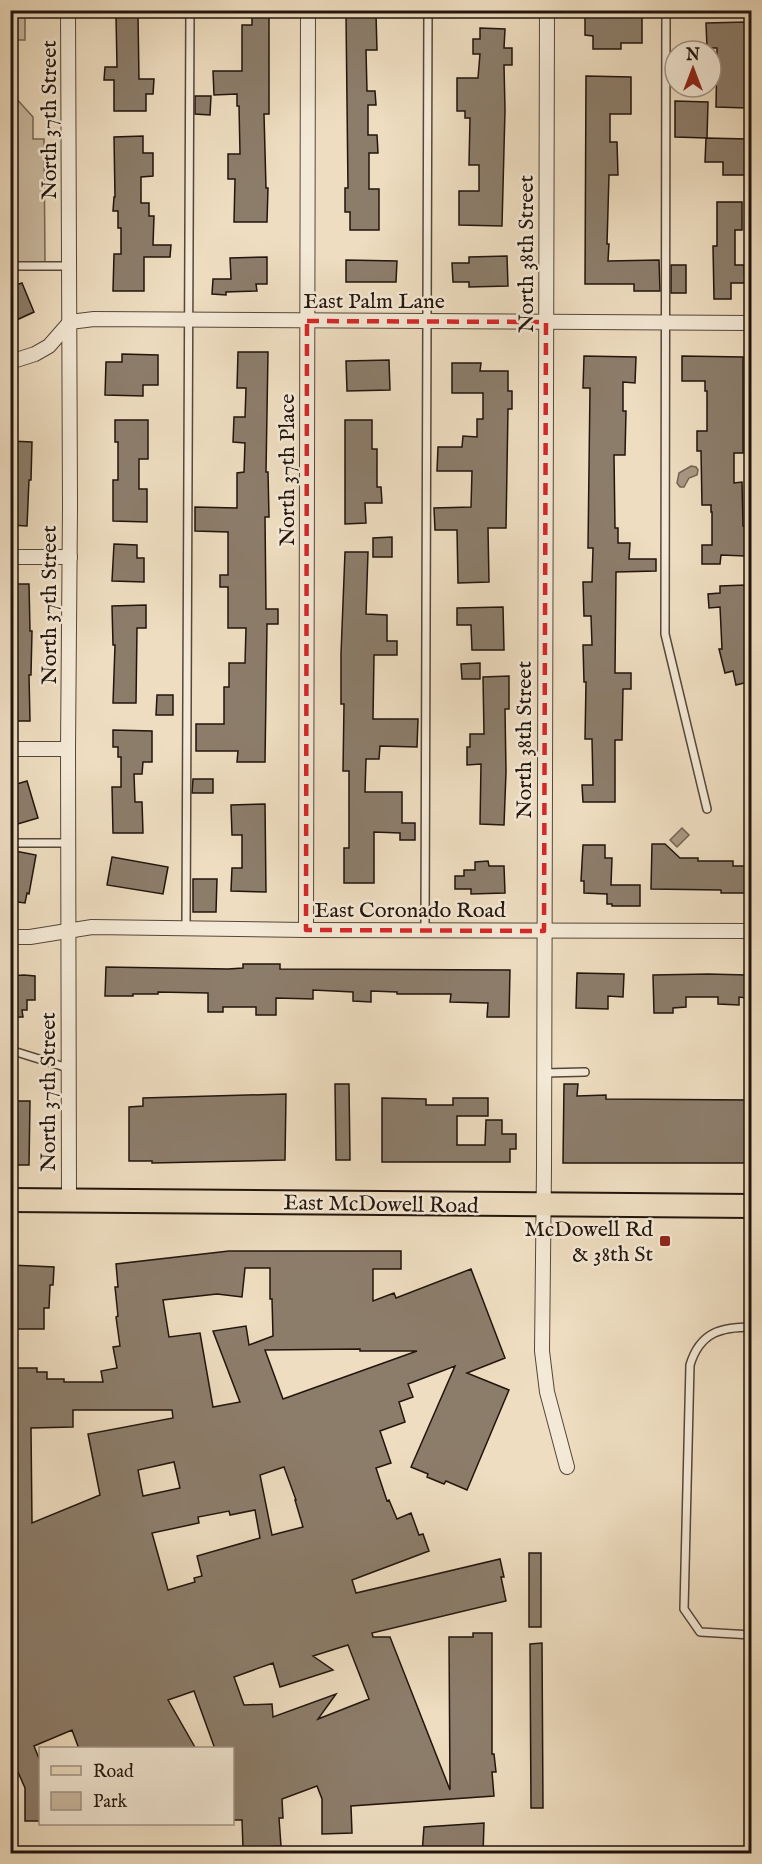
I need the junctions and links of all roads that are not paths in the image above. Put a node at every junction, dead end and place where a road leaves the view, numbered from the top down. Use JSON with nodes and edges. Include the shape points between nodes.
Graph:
{"nodes":[{"id":1,"x":68,"y":10,"type":"edge"},
{"id":2,"x":190,"y":10,"type":"edge"},
{"id":3,"x":308,"y":10,"type":"edge"},
{"id":4,"x":428,"y":10,"type":"edge"},
{"id":5,"x":547,"y":10,"type":"edge"},
{"id":6,"x":666,"y":10,"type":"edge"},
{"id":7,"x":10,"y":266,"type":"edge"},
{"id":8,"x":69,"y":267,"type":"junction"},
{"id":9,"x":188,"y":320,"type":"junction"},
{"id":10,"x":307,"y":321,"type":"junction"},
{"id":11,"x":428,"y":321,"type":"junction"},
{"id":12,"x":70,"y":322,"type":"junction"},
{"id":13,"x":546,"y":322,"type":"junction"},
{"id":14,"x":666,"y":322,"type":"junction"},
{"id":15,"x":752,"y":323,"type":"edge"},
{"id":16,"x":10,"y":362,"type":"edge"},
{"id":17,"x":10,"y":557,"type":"edge"},
{"id":18,"x":70,"y":557,"type":"junction"},
{"id":19,"x":10,"y":749,"type":"edge"},
{"id":20,"x":68,"y":749,"type":"junction"},
{"id":21,"x":706,"y":809,"type":"dead end"},
{"id":22,"x":10,"y":843,"type":"edge"},
{"id":23,"x":68,"y":843,"type":"junction"},
{"id":24,"x":186,"y":928,"type":"junction"},
{"id":25,"x":306,"y":930,"type":"junction"},
{"id":26,"x":425,"y":930,"type":"junction"},
{"id":27,"x":544,"y":930,"type":"junction"},
{"id":28,"x":68,"y":931,"type":"junction"},
{"id":29,"x":752,"y":931,"type":"edge"},
{"id":30,"x":10,"y":937,"type":"edge"},
{"id":31,"x":10,"y":1050,"type":"edge"},
{"id":32,"x":68,"y":1068,"type":"junction"},
{"id":33,"x":585,"y":1072,"type":"dead end"},
{"id":34,"x":544,"y":1073,"type":"junction"},
{"id":35,"x":10,"y":1200,"type":"edge"},
{"id":36,"x":69,"y":1200,"type":"junction"},
{"id":37,"x":543,"y":1205,"type":"junction"},
{"id":38,"x":752,"y":1206,"type":"edge"},
{"id":39,"x":752,"y":1327,"type":"edge"},
{"id":40,"x":567,"y":1467,"type":"dead end"},
{"id":41,"x":752,"y":1635,"type":"edge"}],
"edges":[{"from":1,"to":8,"type":"street","name":"North 37th Street"},
{"from":2,"to":9,"type":"lane"},
{"from":3,"to":10,"type":"street","name":"North 37th Place"},
{"from":4,"to":11,"type":"lane"},
{"from":5,"to":13,"type":"street","name":"North 38th Street"},
{"from":6,"to":14,"type":"lane"},
{"from":7,"to":8,"type":"lane"},
{"from":8,"to":12,"type":"street","name":"North 37th Street"},
{"from":9,"to":10,"type":"street","name":"East Palm Lane"},
{"from":9,"to":12,"type":"street","name":"East Palm Lane"},
{"from":9,"to":24,"type":"lane"},
{"from":10,"to":11,"type":"street","name":"East Palm Lane"},
{"from":10,"to":25,"type":"street","name":"North 37th Place"},
{"from":11,"to":13,"type":"street","name":"East Palm Lane"},
{"from":11,"to":26,"type":"lane"},
{"from":12,"to":16,"type":"street","via":[[49,346]]},
{"from":12,"to":18,"type":"street","name":"North 37th Street"},
{"from":13,"to":14,"type":"street","name":"East Palm Lane"},
{"from":13,"to":27,"type":"street","name":"North 38th Street"},
{"from":14,"to":15,"type":"street","name":"East Palm Lane"},
{"from":14,"to":21,"type":"lane","via":[[665,634]]},
{"from":17,"to":18,"type":"street"},
{"from":18,"to":20,"type":"street","name":"North 37th Street"},
{"from":19,"to":20,"type":"street"},
{"from":20,"to":23,"type":"street","name":"North 37th Street"},
{"from":22,"to":23,"type":"lane"},
{"from":23,"to":28,"type":"street","name":"North 37th Street"},
{"from":24,"to":25,"type":"street","name":"East Coronado Road"},
{"from":24,"to":28,"type":"street","name":"East Coronado Road","via":[[92,927]]},
{"from":25,"to":26,"type":"street","name":"East Coronado Road"},
{"from":26,"to":27,"type":"street","name":"East Coronado Road"},
{"from":27,"to":29,"type":"street","name":"East Coronado Road"},
{"from":27,"to":34,"type":"street","name":"North 38th Street"},
{"from":28,"to":30,"type":"street","name":"East Coronado Road"},
{"from":28,"to":32,"type":"street","name":"North 37th Street"},
{"from":31,"to":32,"type":"lane"},
{"from":32,"to":36,"type":"street","name":"North 37th Street"},
{"from":33,"to":34,"type":"lane"},
{"from":34,"to":37,"type":"street","name":"North 38th Street"},
{"from":35,"to":36,"type":"main road","name":"East McDowell Road"},
{"from":36,"to":37,"type":"main road","name":"East McDowell Road"},
{"from":37,"to":38,"type":"main road","name":"East McDowell Road"},
{"from":37,"to":40,"type":"street","name":"North 38th Street","via":[[542,1351],[547,1392]]},
{"from":39,"to":41,"type":"lane","via":[[715,1332],[702,1342],[690,1365],[684,1608],[700,1632]]}]}
